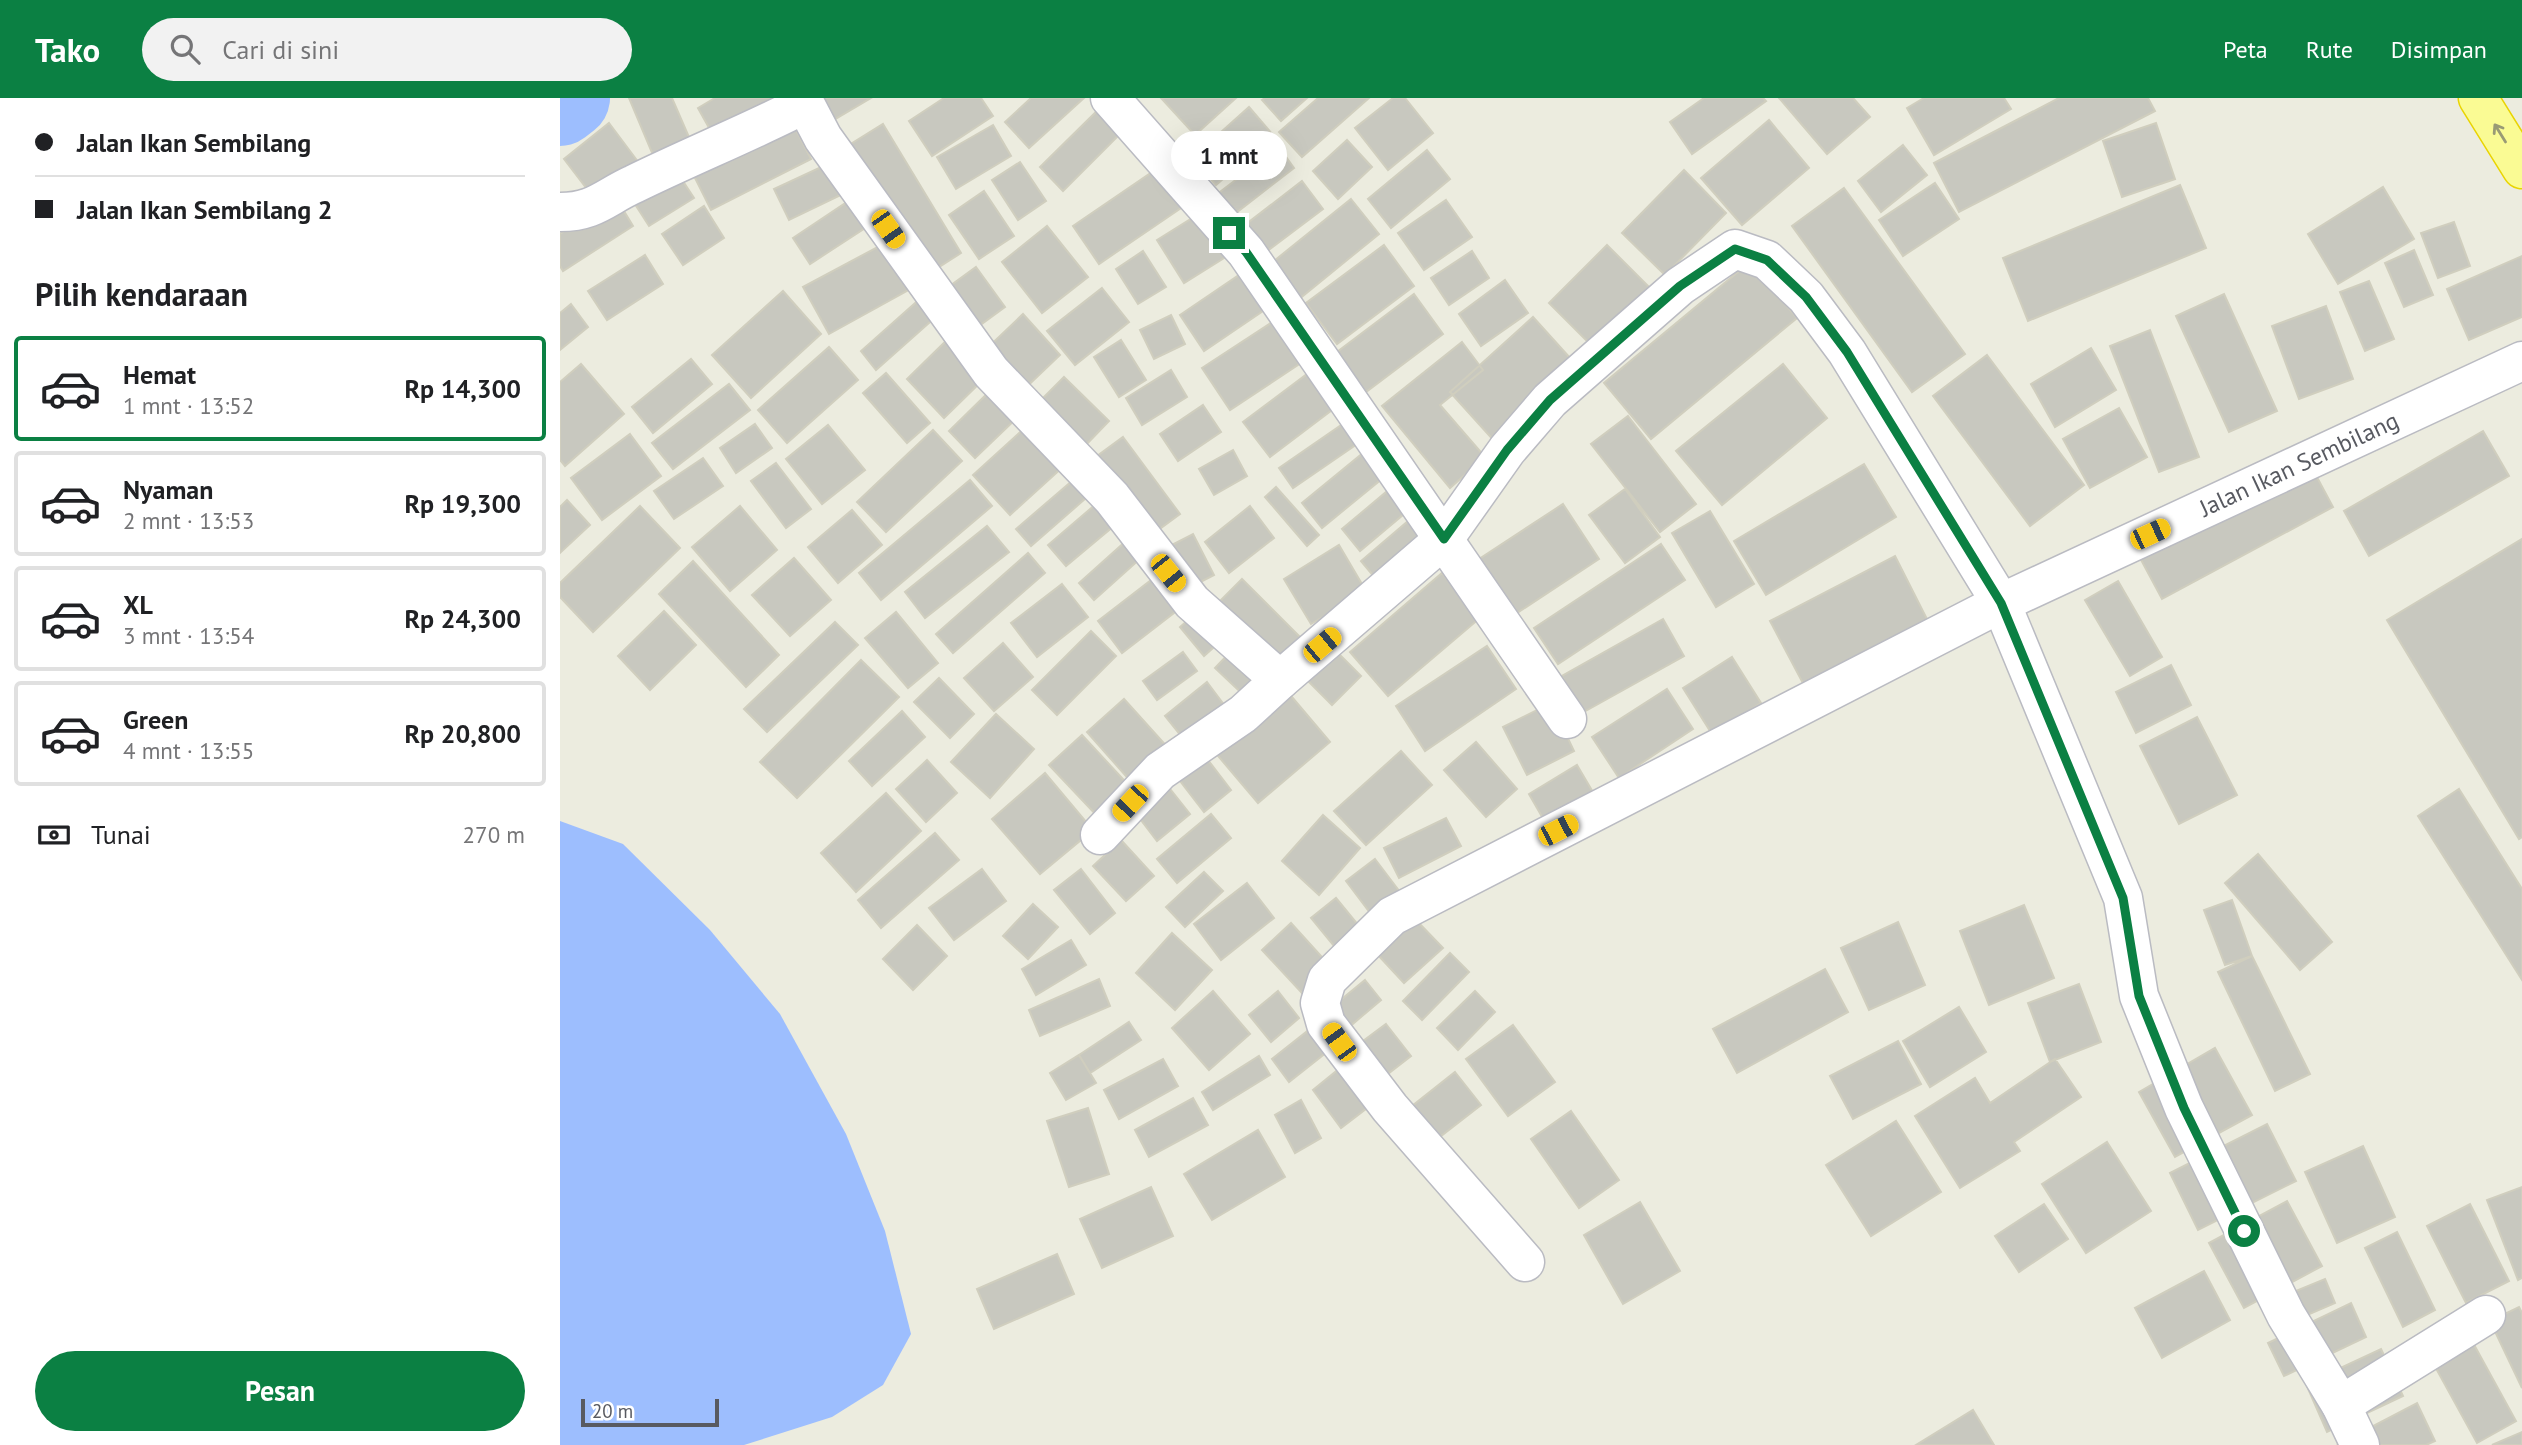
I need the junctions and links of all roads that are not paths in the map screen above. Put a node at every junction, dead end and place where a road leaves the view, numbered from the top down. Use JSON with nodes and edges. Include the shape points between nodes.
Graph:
{"nodes":[{"id":1,"x":1110,"y":98,"type":"edge"},
{"id":2,"x":2478,"y":98,"type":"edge"},
{"id":3,"x":802,"y":99,"type":"edge"},
{"id":4,"x":2522,"y":169,"type":"edge"},
{"id":5,"x":560,"y":212,"type":"edge"},
{"id":6,"x":2522,"y":361,"type":"edge"},
{"id":7,"x":1444,"y":539,"type":"junction"},
{"id":8,"x":2001,"y":603,"type":"junction"},
{"id":9,"x":1280,"y":680,"type":"junction"},
{"id":10,"x":1567,"y":719,"type":"dead end"},
{"id":11,"x":1100,"y":835,"type":"dead end"},
{"id":12,"x":1525,"y":1262,"type":"dead end"},
{"id":13,"x":2486,"y":1315,"type":"dead end"},
{"id":14,"x":2341,"y":1405,"type":"junction"},
{"id":15,"x":2360,"y":1445,"type":"edge"}],
"edges":[{"from":1,"to":7,"type":"street","via":[[1246,252]]},
{"from":4,"to":2,"type":"highway","one_way":true},
{"from":3,"to":5,"type":"street","via":[[787,113],[604,202],[581,212]]},
{"from":3,"to":9,"type":"street","via":[[823,138],[990,372],[1112,498],[1192,603]]},
{"from":6,"to":8,"type":"street","name":"Jalan Ikan Sembilang"},
{"from":7,"to":8,"type":"street","via":[[1507,450],[1550,400],[1680,286],[1735,249],[1767,260],[1806,297],[1847,352]]},
{"from":7,"to":9,"type":"street"},
{"from":7,"to":10,"type":"street"},
{"from":8,"to":12,"type":"street","name":"Jalan Ikan Sembilang","via":[[1392,916],[1327,980],[1320,1003],[1326,1024],[1390,1108]]},
{"from":8,"to":14,"type":"street","via":[[2123,898],[2139,996],[2184,1108],[2286,1315]]},
{"from":9,"to":11,"type":"street","via":[[1243,714],[1160,771]]},
{"from":13,"to":14,"type":"street"},
{"from":14,"to":15,"type":"street"}]}
